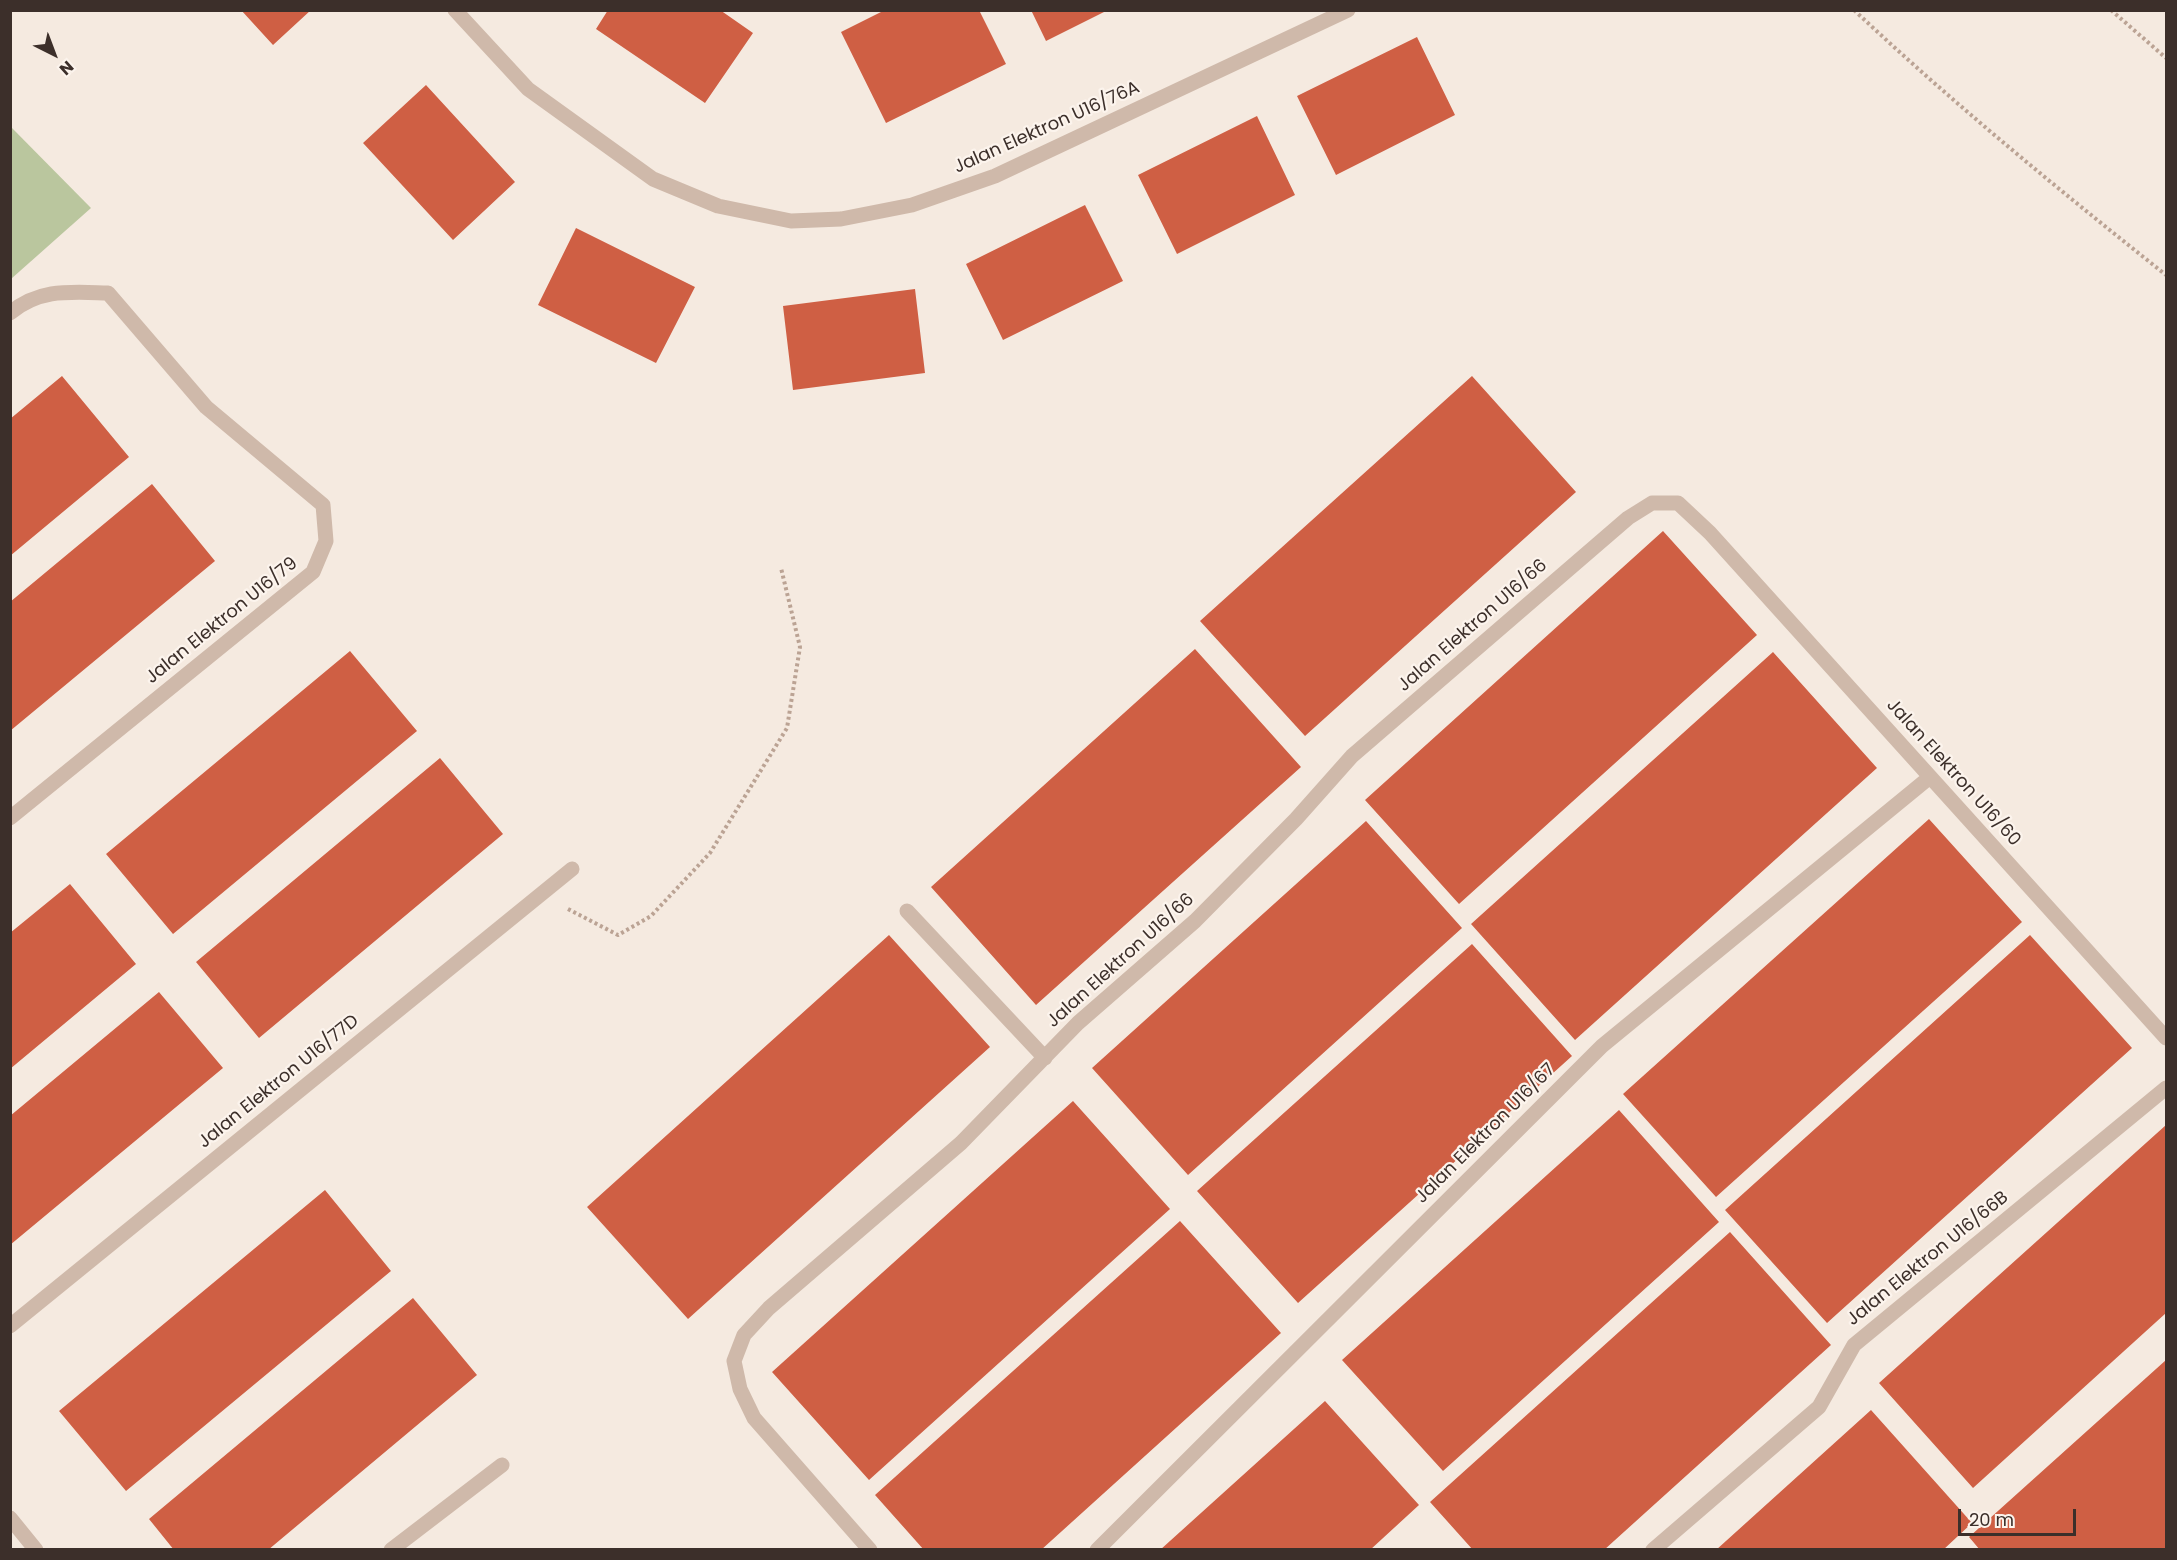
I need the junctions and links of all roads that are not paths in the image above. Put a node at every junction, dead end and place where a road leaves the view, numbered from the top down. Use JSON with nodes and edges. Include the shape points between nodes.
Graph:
{"nodes":[{"id":1,"x":455,"y":10,"type":"edge"},
{"id":2,"x":1348,"y":10,"type":"edge"},
{"id":3,"x":10,"y":313,"type":"edge"},
{"id":4,"x":1710,"y":533,"type":"joint"},
{"id":5,"x":1930,"y":777,"type":"junction"},
{"id":6,"x":10,"y":818,"type":"edge"},
{"id":7,"x":572,"y":869,"type":"dead end"},
{"id":8,"x":907,"y":911,"type":"dead end"},
{"id":9,"x":2166,"y":1038,"type":"edge"},
{"id":10,"x":1045,"y":1058,"type":"junction"},
{"id":11,"x":2166,"y":1088,"type":"edge"},
{"id":12,"x":10,"y":1326,"type":"edge"},
{"id":13,"x":502,"y":1465,"type":"dead end"},
{"id":14,"x":10,"y":1518,"type":"edge"},
{"id":15,"x":36,"y":1550,"type":"edge"},
{"id":16,"x":391,"y":1550,"type":"edge"},
{"id":17,"x":870,"y":1550,"type":"edge"},
{"id":18,"x":1097,"y":1550,"type":"edge"},
{"id":19,"x":1653,"y":1550,"type":"edge"}],
"edges":[{"from":1,"to":2,"type":"street","name":"Jalan Elektron U16/76A","via":[[528,89],[653,178],[718,206],[791,220],[841,219],[912,205],[995,176]]},
{"from":3,"to":6,"type":"street","name":"Jalan Elektron U16/79","via":[[26,300],[67,292],[108,293],[206,407],[322,505],[326,541],[313,572]]},
{"from":4,"to":5,"type":"street","name":"Jalan Elektron U16/60"},
{"from":4,"to":10,"type":"street","name":"Jalan Elektron U16/66","via":[[1678,503],[1652,503],[1628,518],[1352,756],[1195,921],[1078,1023]]},
{"from":5,"to":9,"type":"street","name":"Jalan Elektron U16/60"},
{"from":5,"to":18,"type":"street","name":"Jalan Elektron U16/67","via":[[1602,1046]]},
{"from":7,"to":12,"type":"street","name":"Jalan Elektron U16/77D"},
{"from":8,"to":10,"type":"street"},
{"from":10,"to":17,"type":"street","name":"Jalan Elektron U16/66","via":[[962,1143],[769,1308],[744,1335],[734,1361],[740,1389],[754,1418]]},
{"from":11,"to":19,"type":"street","name":"Jalan Elektron U16/66B","via":[[1854,1345],[1819,1407]]},
{"from":13,"to":16,"type":"street"},
{"from":14,"to":15,"type":"street"}]}
